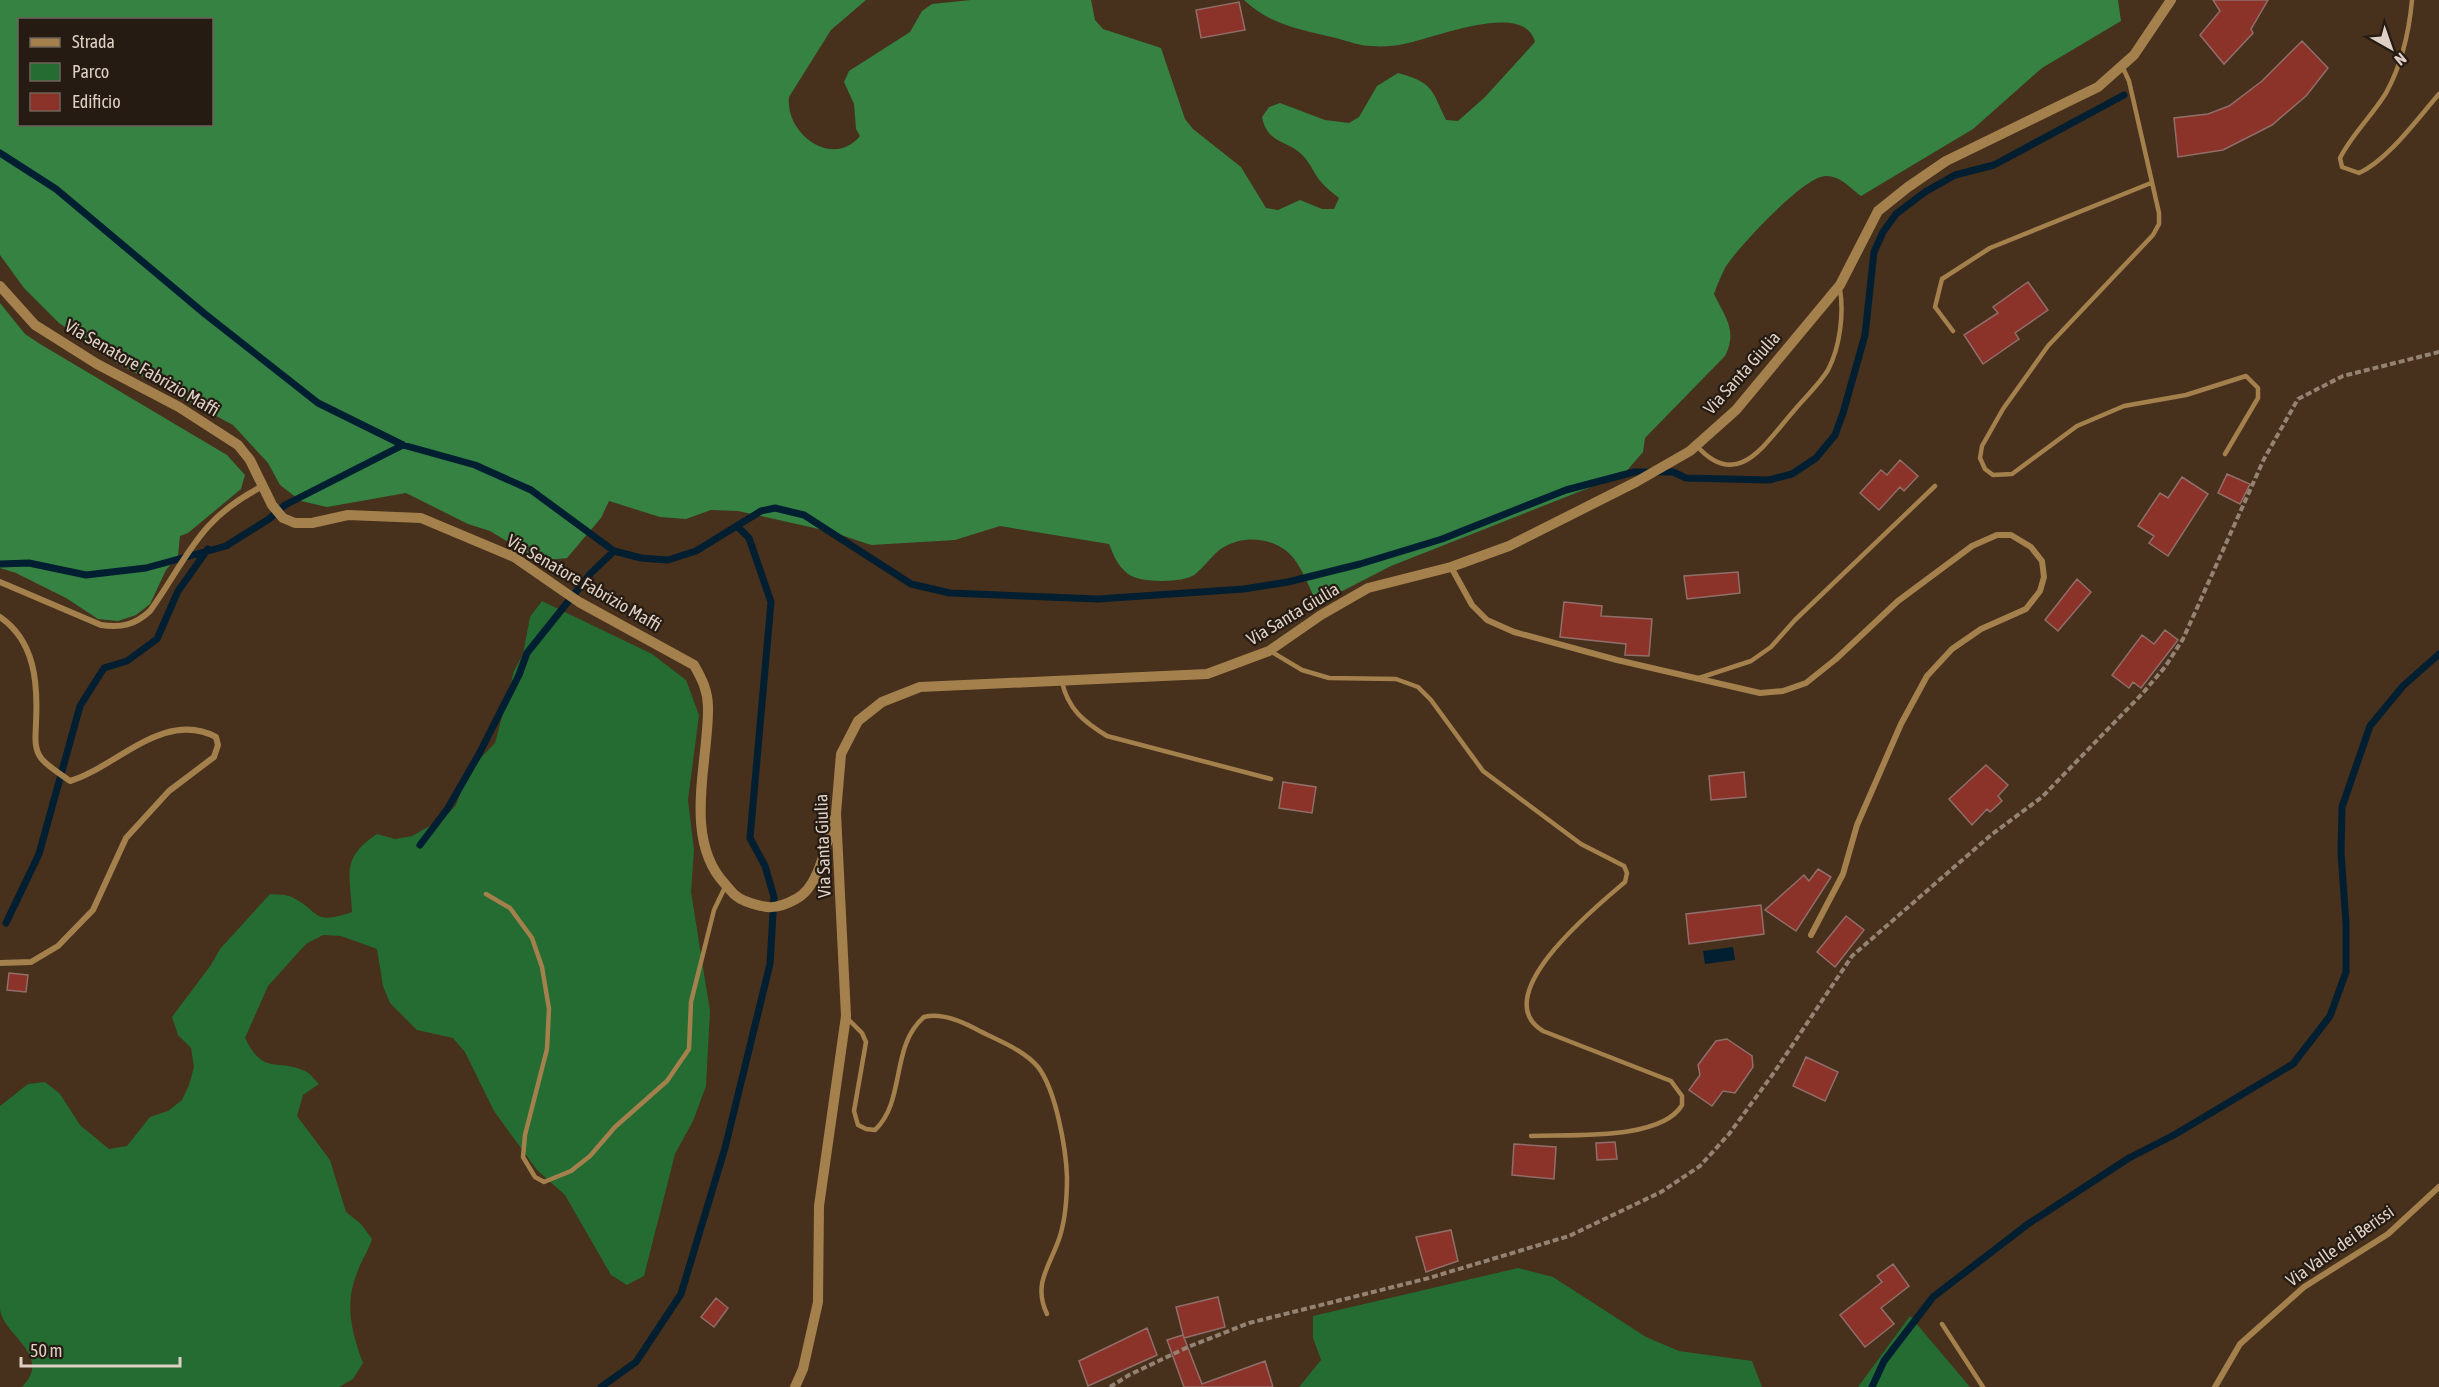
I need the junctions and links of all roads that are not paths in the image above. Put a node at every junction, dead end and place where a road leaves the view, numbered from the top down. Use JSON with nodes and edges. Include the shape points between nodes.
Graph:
{"nodes":[{"id":1,"x":2171,"y":0,"type":"edge"},
{"id":2,"x":2412,"y":0,"type":"edge"},
{"id":3,"x":2122,"y":68,"type":"junction"},
{"id":4,"x":2439,"y":94,"type":"edge"},
{"id":5,"x":2151,"y":183,"type":"junction"},
{"id":6,"x":1840,"y":285,"type":"junction"},
{"id":7,"x":0,"y":286,"type":"edge"},
{"id":8,"x":1953,"y":331,"type":"dead end"},
{"id":9,"x":1696,"y":445,"type":"junction"},
{"id":10,"x":2225,"y":454,"type":"dead end"},
{"id":11,"x":263,"y":486,"type":"junction"},
{"id":12,"x":1935,"y":486,"type":"dead end"},
{"id":13,"x":1451,"y":567,"type":"junction"},
{"id":14,"x":0,"y":582,"type":"edge"},
{"id":15,"x":0,"y":617,"type":"edge"},
{"id":16,"x":1269,"y":651,"type":"junction"},
{"id":17,"x":1696,"y":678,"type":"junction"},
{"id":18,"x":1062,"y":682,"type":"junction"},
{"id":19,"x":1271,"y":779,"type":"dead end"},
{"id":20,"x":836,"y":813,"type":"junction"},
{"id":21,"x":726,"y":885,"type":"junction"},
{"id":22,"x":486,"y":894,"type":"dead end"},
{"id":23,"x":1811,"y":935,"type":"dead end"},
{"id":24,"x":0,"y":963,"type":"edge"},
{"id":25,"x":846,"y":1016,"type":"junction"},
{"id":26,"x":1531,"y":1136,"type":"dead end"},
{"id":27,"x":2439,"y":1187,"type":"edge"},
{"id":28,"x":1047,"y":1314,"type":"dead end"},
{"id":29,"x":1942,"y":1324,"type":"dead end"},
{"id":30,"x":795,"y":1387,"type":"edge"},
{"id":31,"x":1983,"y":1387,"type":"edge"},
{"id":32,"x":2215,"y":1387,"type":"edge"}],
"edges":[{"from":1,"to":3,"type":"street","name":"Via Santa Giulia"},
{"from":2,"to":4,"type":"lane","via":[[2403,56],[2385,94],[2346,145],[2340,158],[2342,167],[2359,173],[2367,169]]},
{"from":3,"to":5,"type":"lane","via":[[2129,81]]},
{"from":3,"to":6,"type":"street","name":"Via Santa Giulia","via":[[2098,87],[1946,161],[1908,187],[1878,211]]},
{"from":5,"to":8,"type":"lane","via":[[1990,248],[1942,279],[1935,308]]},
{"from":5,"to":10,"type":"lane","via":[[2159,213],[2153,235],[2048,346],[2002,409],[1982,446],[1980,458],[1993,475],[2012,474],[2077,426],[2124,406],[2186,394],[2246,376],[2258,388],[2258,398]]},
{"from":6,"to":9,"type":"street","name":"Via Santa Giulia","via":[[1736,410]]},
{"from":6,"to":9,"type":"lane","via":[[1840,332],[1827,370],[1754,458],[1725,466],[1708,459]]},
{"from":7,"to":11,"type":"street","name":"Via Senatore Fabrizio Maffi","via":[[35,325],[238,445]]},
{"from":9,"to":13,"type":"street","name":"Via Santa Giulia","via":[[1636,482],[1509,546]]},
{"from":11,"to":14,"type":"street","via":[[237,499],[207,525],[150,611],[140,620],[119,628],[101,625]]},
{"from":11,"to":21,"type":"street","name":"Via Senatore Fabrizio Maffi","via":[[283,518],[294,523],[348,515],[422,518],[514,557],[579,602],[694,665],[705,683],[708,707],[700,795],[706,850]]},
{"from":12,"to":17,"type":"lane","via":[[1771,647],[1751,661]]},
{"from":13,"to":16,"type":"street","name":"Via Santa Giulia","via":[[1368,588]]},
{"from":13,"to":17,"type":"street","via":[[1472,605],[1487,620],[1514,632]]},
{"from":15,"to":24,"type":"street","via":[[28,650],[32,662],[37,696],[35,746],[41,758],[70,781],[94,772],[140,742],[170,733],[205,731],[216,736],[218,745],[214,757],[169,791],[126,838],[93,910],[58,946],[31,963]]},
{"from":16,"to":18,"type":"street","name":"Via Santa Giulia","via":[[1207,674]]},
{"from":16,"to":26,"type":"lane","via":[[1295,667],[1329,678],[1396,679],[1418,687],[1483,771],[1581,844],[1624,866],[1625,882],[1580,920],[1530,984],[1526,1002],[1529,1019],[1543,1031],[1671,1081],[1682,1096],[1682,1105],[1670,1119],[1643,1129]]},
{"from":17,"to":23,"type":"street","via":[[1760,693],[1784,691],[1806,682],[1836,659],[1898,601],[1972,546],[1997,535],[2011,535],[2031,547],[2042,561],[2044,577],[2040,591],[2025,609],[1981,629],[1952,649],[1927,676],[1901,724],[1857,825],[1843,874]]},
{"from":18,"to":19,"type":"lane","via":[[1072,708],[1083,721],[1107,736]]},
{"from":18,"to":20,"type":"street","name":"Via Santa Giulia","via":[[920,687],[882,702],[858,721],[841,754]]},
{"from":20,"to":21,"type":"street","name":"Via Senatore Fabrizio Maffi","via":[[813,882],[802,897],[780,908],[759,906],[738,899]]},
{"from":20,"to":25,"type":"street","name":"Via Santa Giulia"},
{"from":21,"to":22,"type":"lane","via":[[714,910],[692,1002],[690,1049],[667,1081],[615,1127],[590,1156],[571,1171],[544,1182],[528,1169],[523,1157],[547,1049],[549,1009],[542,967],[532,938],[510,908]]},
{"from":25,"to":28,"type":"lane","via":[[866,1042],[854,1117],[866,1130],[874,1130],[886,1115],[907,1037],[924,1017],[941,1016],[972,1027],[1022,1054],[1039,1068],[1064,1137],[1067,1179],[1061,1235],[1042,1282],[1040,1298]]},
{"from":25,"to":30,"type":"street","name":"Via Santa Giulia","via":[[819,1206],[819,1302]]},
{"from":27,"to":32,"type":"street","name":"Via Valle dei Berissi","via":[[2388,1234],[2304,1287],[2240,1344]]},
{"from":29,"to":31,"type":"lane"}]}
